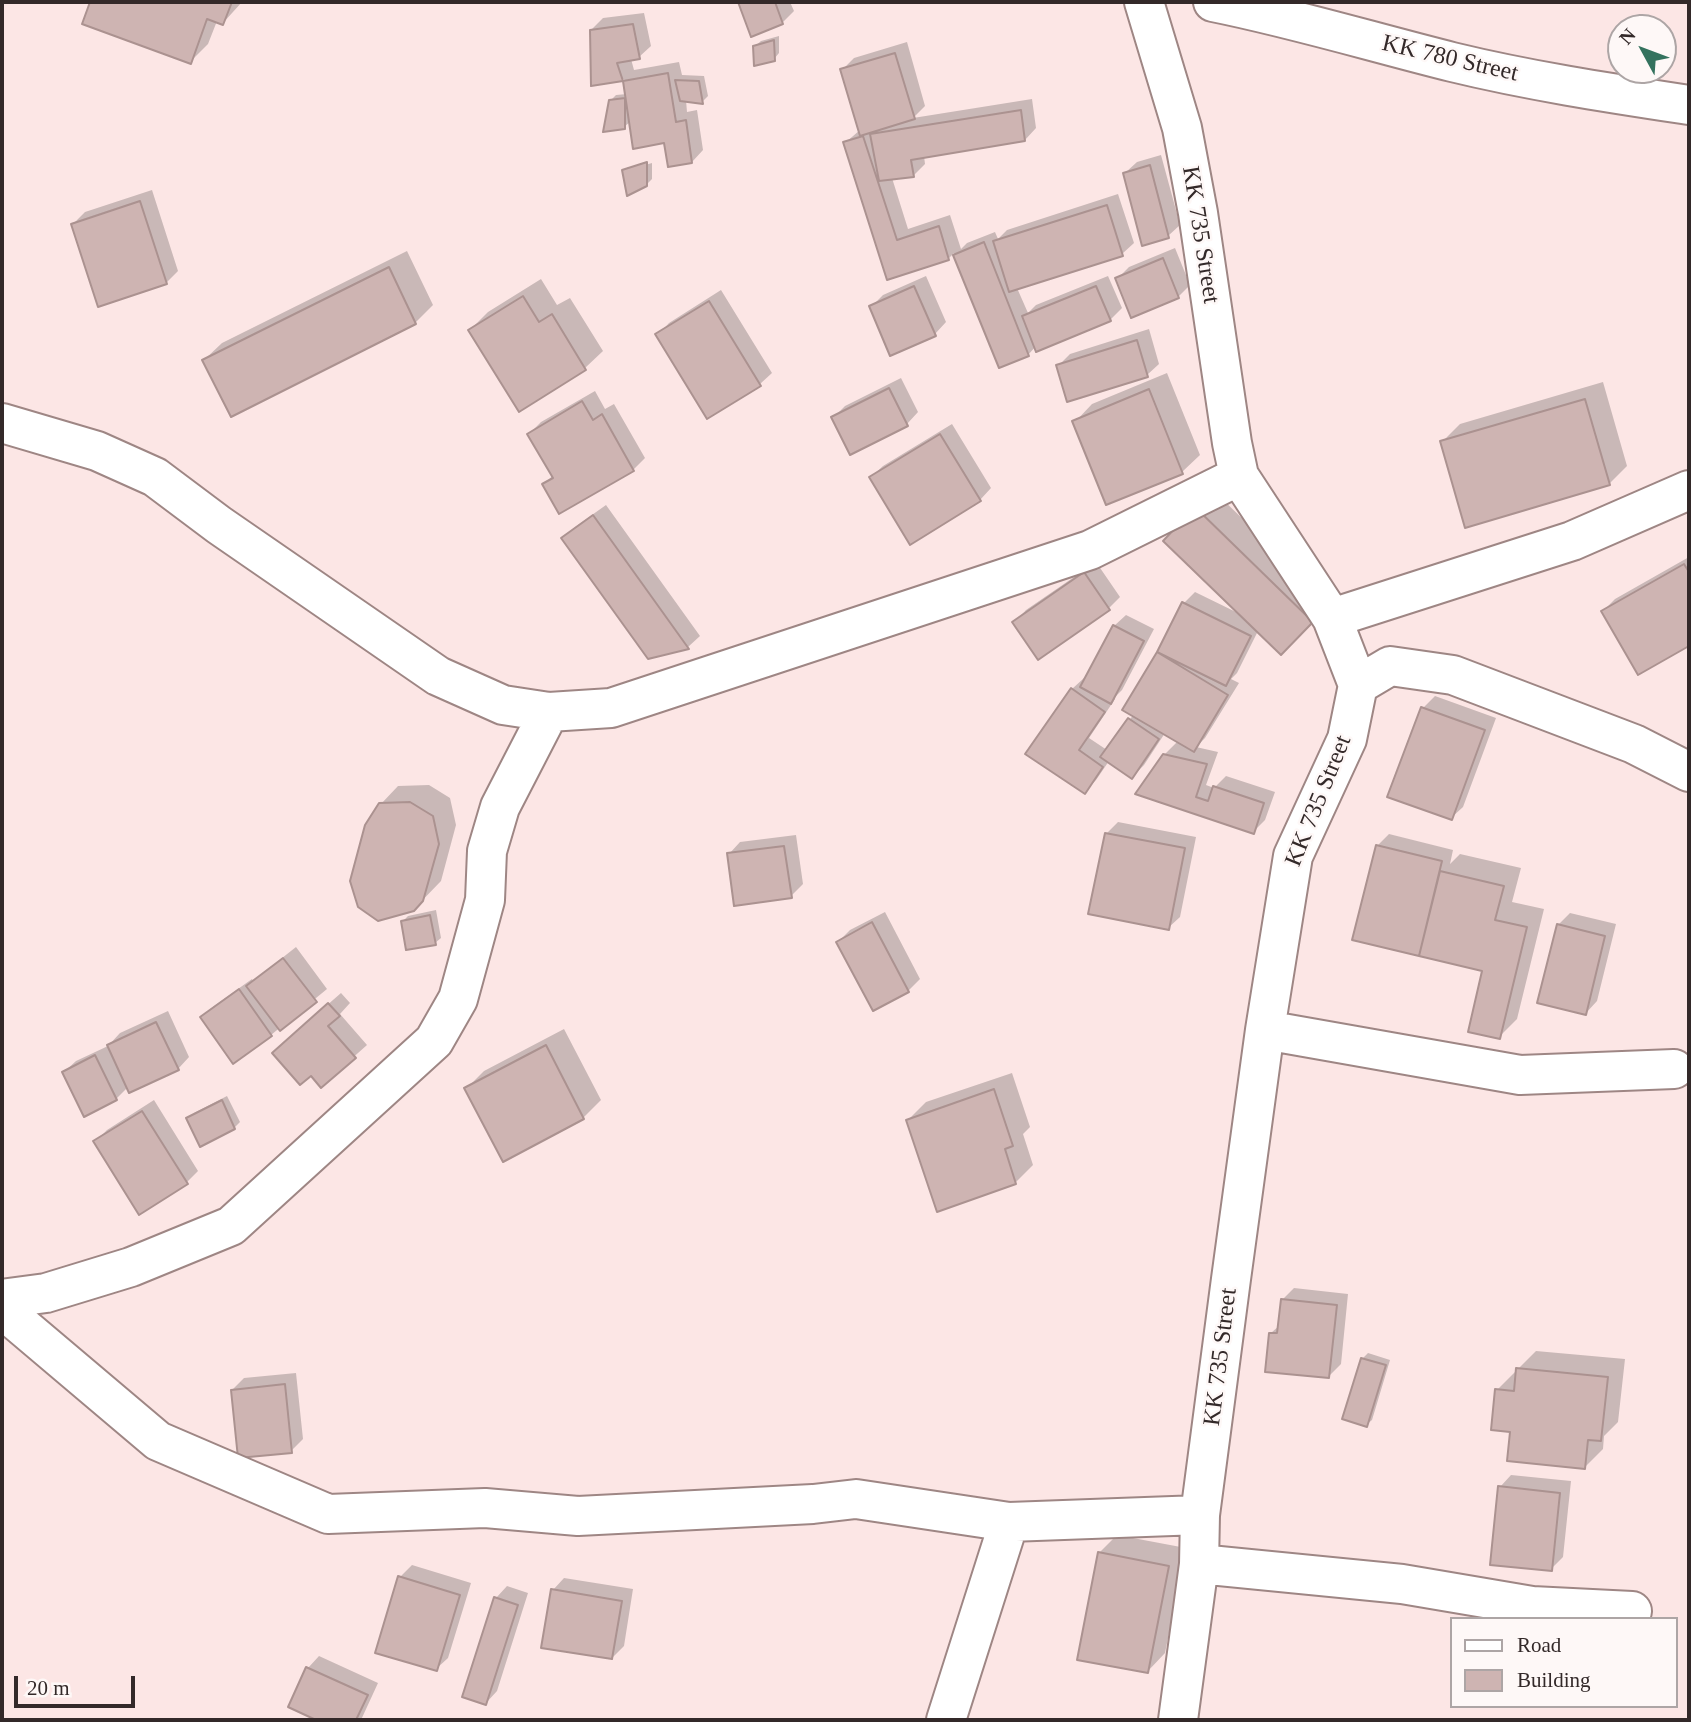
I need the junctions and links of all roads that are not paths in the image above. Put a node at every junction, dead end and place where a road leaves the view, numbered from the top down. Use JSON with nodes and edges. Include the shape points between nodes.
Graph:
{"nodes":[{"id":1,"x":1144,"y":2,"type":"edge"},
{"id":2,"x":1213,"y":2,"type":"edge"},
{"id":3,"x":1689,"y":105,"type":"edge"},
{"id":4,"x":2,"y":423,"type":"edge"},
{"id":5,"x":1239,"y":476,"type":"junction"},
{"id":6,"x":1689,"y":490,"type":"edge"},
{"id":7,"x":1332,"y":618,"type":"junction"},
{"id":8,"x":1359,"y":685,"type":"junction"},
{"id":9,"x":550,"y":712,"type":"junction"},
{"id":10,"x":1689,"y":772,"type":"edge"},
{"id":11,"x":1265,"y":1030,"type":"junction"},
{"id":12,"x":1674,"y":1069,"type":"dead end"},
{"id":13,"x":2,"y":1299,"type":"edge"},
{"id":14,"x":2,"y":1309,"type":"edge"},
{"id":15,"x":1200,"y":1515,"type":"junction"},
{"id":16,"x":1009,"y":1522,"type":"junction"},
{"id":17,"x":1199,"y":1564,"type":"junction"},
{"id":18,"x":1632,"y":1611,"type":"dead end"},
{"id":19,"x":946,"y":1720,"type":"edge"},
{"id":20,"x":1178,"y":1720,"type":"edge"}],
"edges":[{"from":1,"to":5,"type":"street","name":"KK 735 Street","via":[[1182,128]]},
{"from":2,"to":3,"type":"street","name":"KK 780 Street","via":[[1455,63]]},
{"from":4,"to":9,"type":"street","via":[[97,451],[155,477],[438,676],[503,705]]},
{"from":5,"to":7,"type":"street","name":"KK 735 Street"},
{"from":5,"to":9,"type":"street","via":[[1090,550],[611,708]]},
{"from":6,"to":7,"type":"street","via":[[1572,541]]},
{"from":7,"to":8,"type":"street","name":"KK 735 Street"},
{"from":8,"to":10,"type":"street","via":[[1390,666],[1453,675],[1634,744]]},
{"from":8,"to":11,"type":"street","name":"KK 735 Street","via":[[1347,739],[1293,856]]},
{"from":9,"to":13,"type":"street","via":[[500,807],[487,851],[485,900],[458,999],[434,1041],[231,1226],[131,1267],[46,1293]]},
{"from":11,"to":12,"type":"street","via":[[1520,1075]]},
{"from":11,"to":15,"type":"street","name":"KK 735 Street"},
{"from":14,"to":16,"type":"street","via":[[158,1441],[328,1514],[485,1508],[578,1516],[856,1499]]},
{"from":15,"to":16,"type":"street"},
{"from":15,"to":17,"type":"street","name":"KK 735 Street"},
{"from":16,"to":19,"type":"street"},
{"from":17,"to":18,"type":"street","via":[[1402,1584],[1532,1606]]},
{"from":17,"to":20,"type":"street","name":"KK 735 Street"}]}
